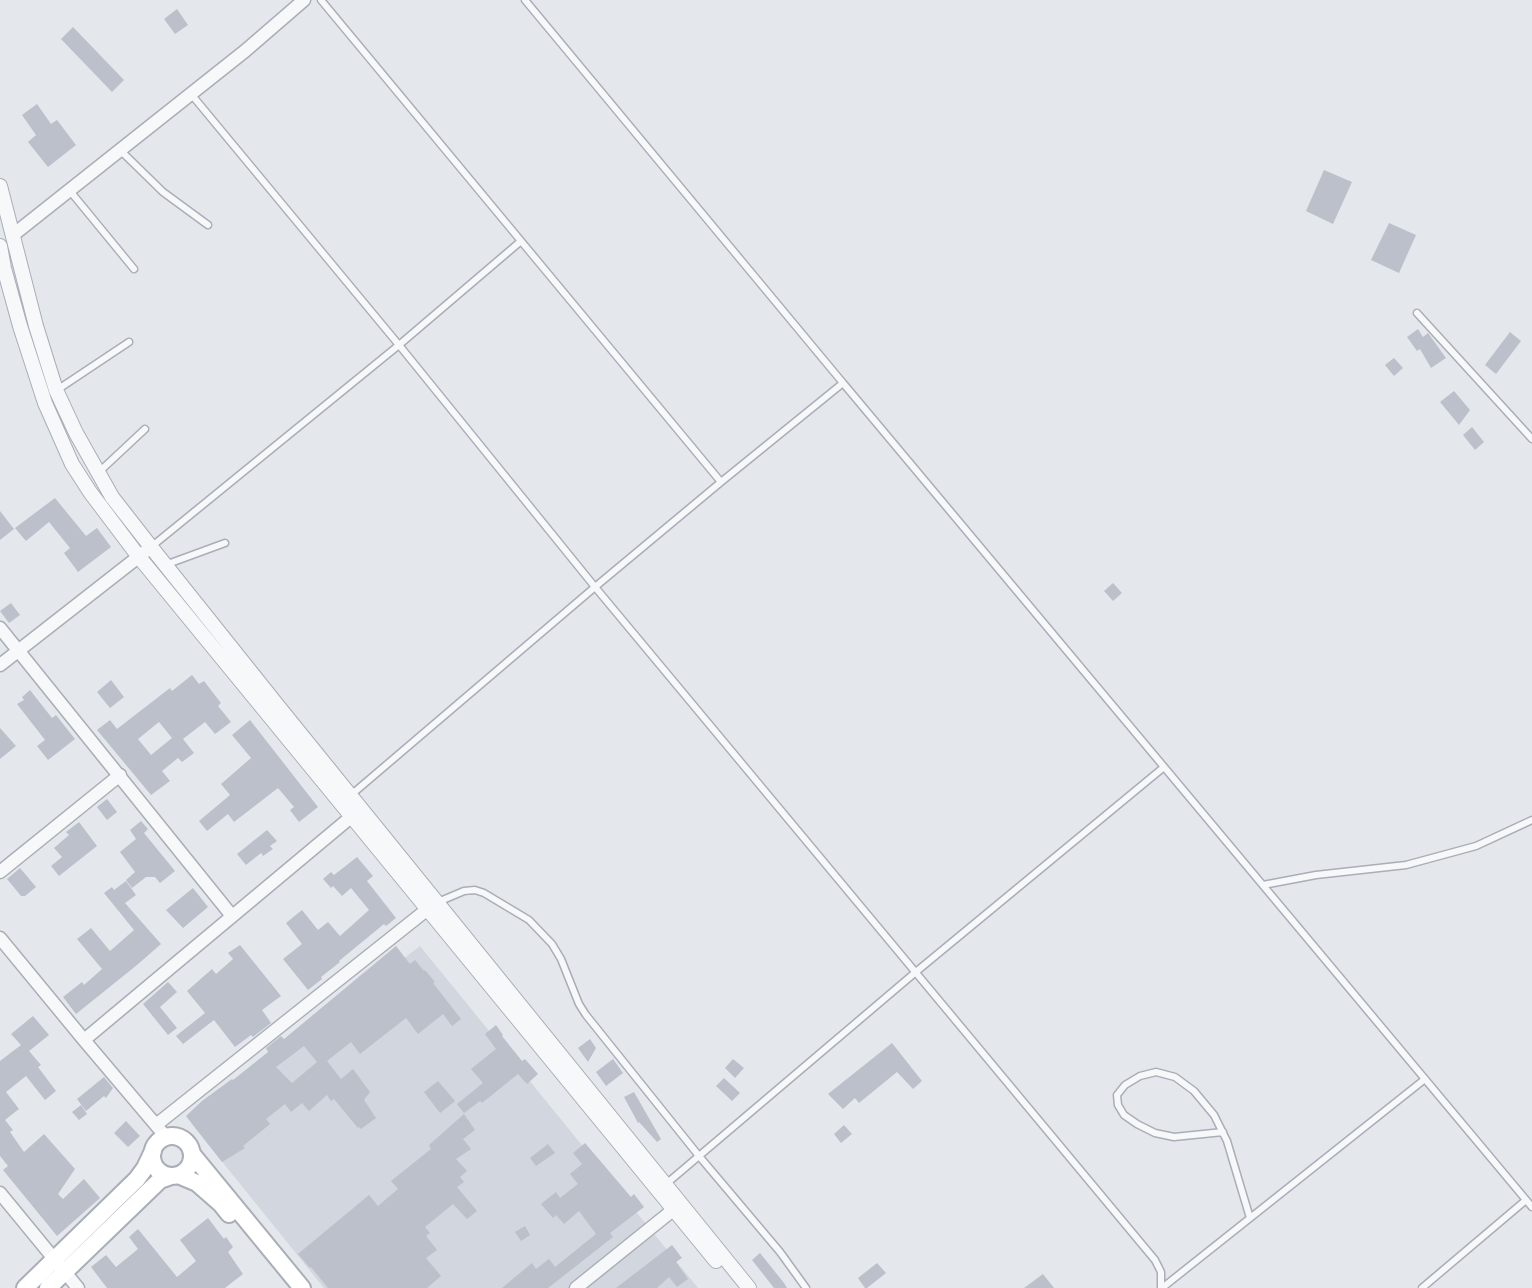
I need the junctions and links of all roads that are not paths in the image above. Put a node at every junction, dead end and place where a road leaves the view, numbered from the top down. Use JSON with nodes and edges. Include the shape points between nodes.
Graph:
{"nodes":[{"id":1,"x":304,"y":0,"type":"edge"},
{"id":2,"x":321,"y":0,"type":"edge"},
{"id":3,"x":525,"y":0,"type":"edge"},
{"id":4,"x":191,"y":94,"type":"junction"},
{"id":5,"x":120,"y":150,"type":"junction"},
{"id":6,"x":0,"y":186,"type":"edge"},
{"id":7,"x":69,"y":190,"type":"junction"},
{"id":8,"x":208,"y":225,"type":"dead end"},
{"id":9,"x":13,"y":235,"type":"junction"},
{"id":10,"x":521,"y":241,"type":"junction"},
{"id":11,"x":0,"y":247,"type":"edge"},
{"id":12,"x":134,"y":269,"type":"dead end"},
{"id":13,"x":1418,"y":313,"type":"dead end"},
{"id":14,"x":129,"y":342,"type":"dead end"},
{"id":15,"x":399,"y":345,"type":"junction"},
{"id":16,"x":843,"y":383,"type":"junction"},
{"id":17,"x":56,"y":390,"type":"junction"},
{"id":18,"x":145,"y":429,"type":"dead end"},
{"id":19,"x":1532,"y":439,"type":"edge"},
{"id":20,"x":98,"y":474,"type":"junction"},
{"id":21,"x":721,"y":482,"type":"junction"},
{"id":22,"x":225,"y":543,"type":"dead end"},
{"id":23,"x":151,"y":547,"type":"junction"},
{"id":24,"x":139,"y":557,"type":"junction"},
{"id":25,"x":165,"y":565,"type":"junction"},
{"id":26,"x":595,"y":586,"type":"junction"},
{"id":27,"x":0,"y":628,"type":"edge"},
{"id":28,"x":18,"y":650,"type":"junction"},
{"id":29,"x":0,"y":665,"type":"edge"},
{"id":30,"x":1164,"y":767,"type":"junction"},
{"id":31,"x":120,"y":775,"type":"junction"},
{"id":32,"x":351,"y":795,"type":"junction"},
{"id":33,"x":351,"y":817,"type":"junction"},
{"id":34,"x":1532,"y":820,"type":"edge"},
{"id":35,"x":0,"y":872,"type":"edge"},
{"id":36,"x":1263,"y":885,"type":"junction"},
{"id":37,"x":432,"y":906,"type":"junction"},
{"id":38,"x":232,"y":916,"type":"junction"},
{"id":39,"x":0,"y":938,"type":"edge"},
{"id":40,"x":917,"y":971,"type":"junction"},
{"id":41,"x":84,"y":1040,"type":"junction"},
{"id":42,"x":1425,"y":1079,"type":"junction"},
{"id":43,"x":161,"y":1131,"type":"junction"},
{"id":44,"x":1223,"y":1132,"type":"junction"},
{"id":45,"x":153,"y":1151,"type":"junction"},
{"id":46,"x":192,"y":1154,"type":"junction"},
{"id":47,"x":699,"y":1156,"type":"junction"},
{"id":48,"x":175,"y":1175,"type":"junction"},
{"id":49,"x":665,"y":1184,"type":"junction"},
{"id":50,"x":0,"y":1193,"type":"edge"},
{"id":51,"x":1526,"y":1200,"type":"junction"},
{"id":52,"x":1532,"y":1207,"type":"edge"},
{"id":53,"x":673,"y":1210,"type":"junction"},
{"id":54,"x":1250,"y":1218,"type":"junction"},
{"id":55,"x":59,"y":1265,"type":"junction"},
{"id":56,"x":25,"y":1288,"type":"edge"},
{"id":57,"x":48,"y":1288,"type":"edge"},
{"id":58,"x":78,"y":1288,"type":"edge"},
{"id":59,"x":291,"y":1288,"type":"edge"},
{"id":60,"x":302,"y":1288,"type":"edge"},
{"id":61,"x":576,"y":1288,"type":"edge"},
{"id":62,"x":738,"y":1288,"type":"edge"},
{"id":63,"x":749,"y":1288,"type":"edge"},
{"id":64,"x":806,"y":1288,"type":"edge"},
{"id":65,"x":1161,"y":1288,"type":"edge"},
{"id":66,"x":1422,"y":1288,"type":"edge"}],
"edges":[{"from":1,"to":4,"type":"street"},
{"from":2,"to":10,"type":"lane"},
{"from":3,"to":16,"type":"lane"},
{"from":4,"to":5,"type":"street"},
{"from":4,"to":15,"type":"lane"},
{"from":5,"to":7,"type":"street"},
{"from":5,"to":8,"type":"lane","via":[[163,192]]},
{"from":6,"to":9,"type":"street"},
{"from":7,"to":9,"type":"street"},
{"from":7,"to":12,"type":"lane"},
{"from":9,"to":17,"type":"street"},
{"from":10,"to":15,"type":"lane"},
{"from":10,"to":21,"type":"lane"},
{"from":11,"to":24,"type":"street","via":[[20,326],[61,442],[90,492]]},
{"from":13,"to":19,"type":"lane"},
{"from":14,"to":17,"type":"lane"},
{"from":15,"to":23,"type":"lane"},
{"from":15,"to":26,"type":"lane"},
{"from":16,"to":21,"type":"lane"},
{"from":16,"to":30,"type":"lane"},
{"from":17,"to":20,"type":"street"},
{"from":18,"to":20,"type":"lane"},
{"from":20,"to":23,"type":"street"},
{"from":21,"to":26,"type":"lane"},
{"from":22,"to":25,"type":"lane"},
{"from":23,"to":24,"type":"street"},
{"from":23,"to":25,"type":"street"},
{"from":24,"to":28,"type":"street"},
{"from":24,"to":33,"type":"street"},
{"from":25,"to":32,"type":"street"},
{"from":26,"to":32,"type":"lane"},
{"from":26,"to":40,"type":"lane"},
{"from":27,"to":28,"type":"street"},
{"from":28,"to":29,"type":"street"},
{"from":28,"to":31,"type":"street"},
{"from":30,"to":36,"type":"lane"},
{"from":30,"to":40,"type":"lane"},
{"from":31,"to":35,"type":"street"},
{"from":31,"to":38,"type":"street"},
{"from":32,"to":37,"type":"street"},
{"from":33,"to":37,"type":"street"},
{"from":33,"to":38,"type":"street"},
{"from":34,"to":36,"type":"lane","via":[[1476,846],[1406,865]]},
{"from":36,"to":42,"type":"lane"},
{"from":37,"to":43,"type":"street"},
{"from":37,"to":47,"type":"lane","via":[[475,890],[529,920],[552,944],[586,1015]]},
{"from":37,"to":49,"type":"street"},
{"from":37,"to":53,"type":"street"},
{"from":38,"to":41,"type":"street"},
{"from":39,"to":41,"type":"street"},
{"from":40,"to":47,"type":"lane"},
{"from":40,"to":65,"type":"lane","via":[[1155,1260],[1161,1272]]},
{"from":41,"to":43,"type":"street"},
{"from":42,"to":51,"type":"lane"},
{"from":42,"to":54,"type":"lane"},
{"from":43,"to":45,"type":"main road"},
{"from":43,"to":46,"type":"main road","via":[[183,1139]]},
{"from":44,"to":44,"type":"lane","via":[[1194,1091],[1175,1077],[1156,1072],[1140,1076],[1117,1095],[1124,1115],[1155,1133],[1174,1137]]},
{"from":44,"to":54,"type":"lane"},
{"from":45,"to":48,"type":"main road","via":[[153,1163],[160,1172]]},
{"from":45,"to":55,"type":"main road","via":[[137,1179]]},
{"from":46,"to":48,"type":"main road","via":[[189,1167]]},
{"from":46,"to":60,"type":"main road"},
{"from":47,"to":49,"type":"lane"},
{"from":47,"to":64,"type":"lane"},
{"from":48,"to":55,"type":"main road","via":[[160,1180]]},
{"from":48,"to":59,"type":"main road","via":[[197,1183],[221,1204]]},
{"from":49,"to":63,"type":"street"},
{"from":50,"to":55,"type":"street"},
{"from":51,"to":52,"type":"lane"},
{"from":51,"to":66,"type":"lane"},
{"from":53,"to":61,"type":"street"},
{"from":53,"to":62,"type":"street"},
{"from":54,"to":65,"type":"lane"},
{"from":55,"to":56,"type":"main road"},
{"from":55,"to":57,"type":"main road"},
{"from":55,"to":58,"type":"street"}]}
